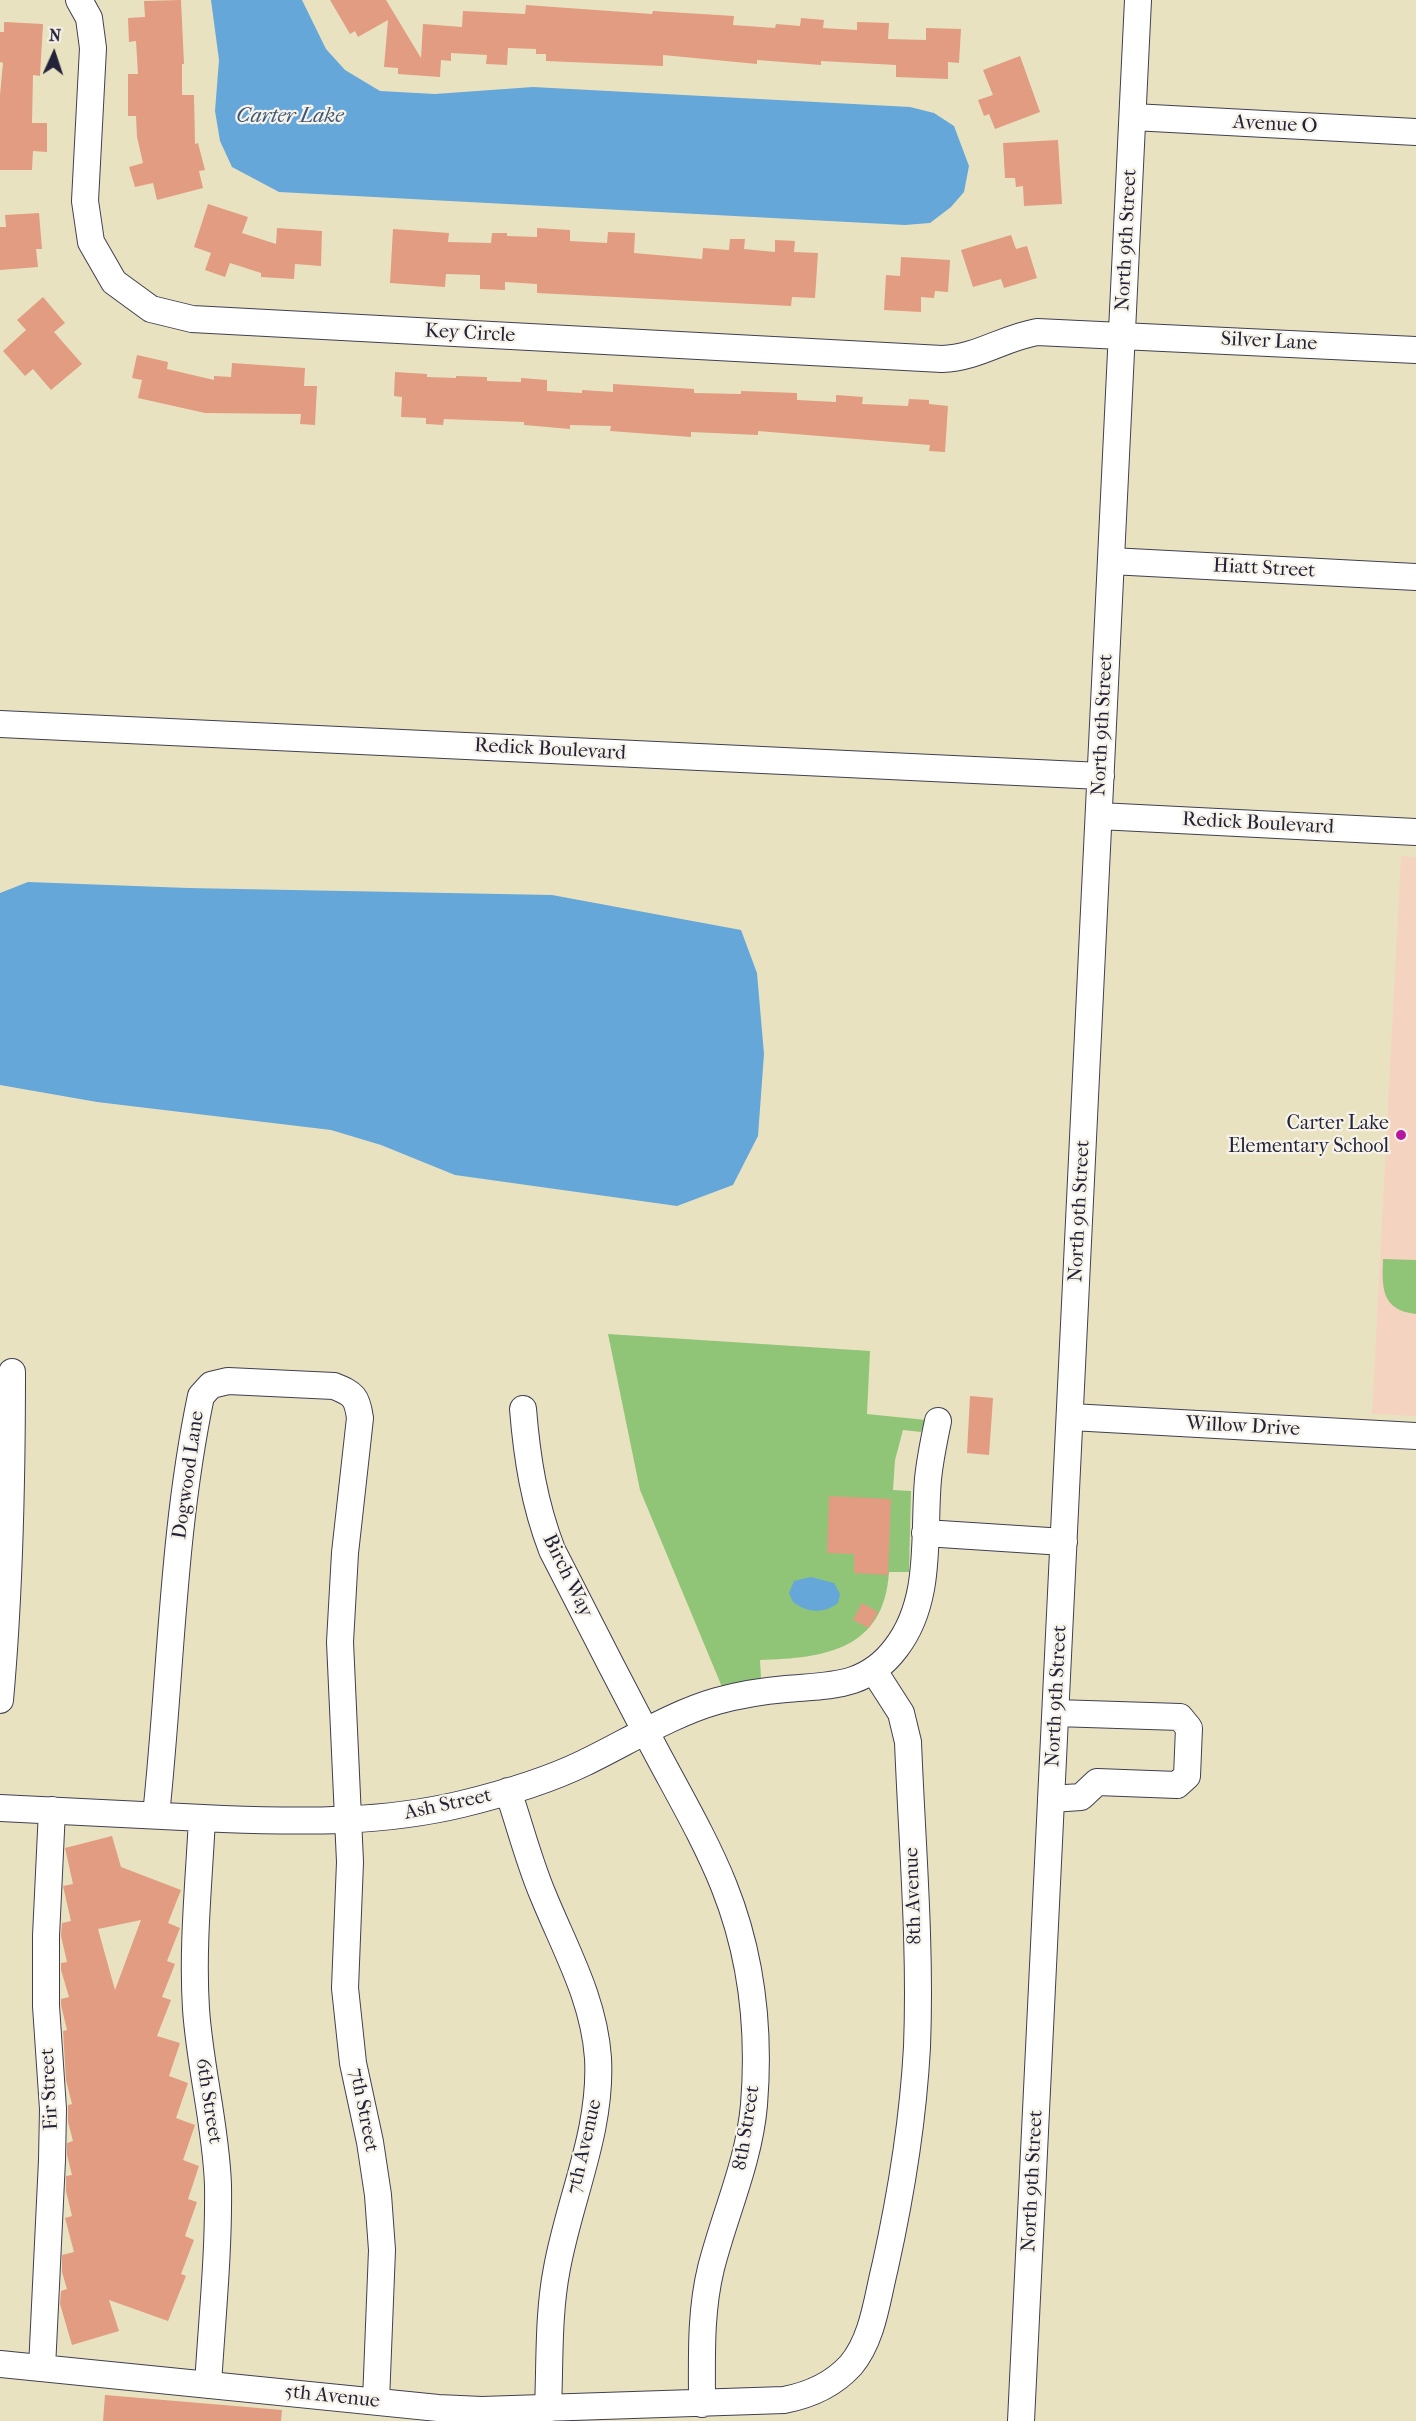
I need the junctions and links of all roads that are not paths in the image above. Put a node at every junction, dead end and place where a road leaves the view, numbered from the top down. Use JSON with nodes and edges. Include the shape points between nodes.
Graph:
{"nodes":[{"id":1,"x":79,"y":0,"type":"edge"},
{"id":2,"x":1138,"y":0,"type":"edge"},
{"id":3,"x":1133,"y":117,"type":"junction"},
{"id":4,"x":1416,"y":132,"type":"edge"},
{"id":5,"x":1122,"y":335,"type":"junction"},
{"id":6,"x":1416,"y":350,"type":"edge"},
{"id":7,"x":1111,"y":561,"type":"junction"},
{"id":8,"x":1416,"y":577,"type":"edge"},
{"id":9,"x":0,"y":724,"type":"edge"},
{"id":10,"x":1101,"y":776,"type":"junction"},
{"id":11,"x":1099,"y":816,"type":"junction"},
{"id":12,"x":1416,"y":832,"type":"edge"},
{"id":13,"x":12,"y":1372,"type":"dead end"},
{"id":14,"x":523,"y":1409,"type":"dead end"},
{"id":15,"x":1071,"y":1417,"type":"junction"},
{"id":16,"x":938,"y":1421,"type":"dead end"},
{"id":17,"x":1416,"y":1436,"type":"edge"},
{"id":18,"x":925,"y":1533,"type":"junction"},
{"id":19,"x":1064,"y":1542,"type":"junction"},
{"id":20,"x":874,"y":1671,"type":"junction"},
{"id":21,"x":0,"y":1700,"type":"edge"},
{"id":22,"x":1056,"y":1713,"type":"junction"},
{"id":23,"x":646,"y":1733,"type":"junction"},
{"id":24,"x":508,"y":1791,"type":"junction"},
{"id":25,"x":1052,"y":1799,"type":"junction"},
{"id":26,"x":0,"y":1808,"type":"edge"},
{"id":27,"x":52,"y":1810,"type":"junction"},
{"id":28,"x":156,"y":1815,"type":"junction"},
{"id":29,"x":202,"y":1818,"type":"junction"},
{"id":30,"x":348,"y":1819,"type":"junction"},
{"id":31,"x":0,"y":2364,"type":"edge"},
{"id":32,"x":42,"y":2368,"type":"junction"},
{"id":33,"x":208,"y":2385,"type":"junction"},
{"id":34,"x":376,"y":2402,"type":"junction"},
{"id":35,"x":702,"y":2404,"type":"junction"},
{"id":36,"x":548,"y":2409,"type":"junction"},
{"id":37,"x":1021,"y":2421,"type":"edge"}],
"edges":[{"from":1,"to":5,"type":"street","name":"Key Circle","via":[[89,18],[93,48],[86,201],[91,242],[114,282],[151,309],[192,319],[942,359],[969,356],[1037,332]]},
{"from":2,"to":3,"type":"street","name":"North 9th Street"},
{"from":3,"to":4,"type":"street","name":"Avenue O"},
{"from":3,"to":5,"type":"street","name":"North 9th Street"},
{"from":5,"to":6,"type":"street","name":"Silver Lane"},
{"from":5,"to":7,"type":"street","name":"North 9th Street"},
{"from":7,"to":8,"type":"street","name":"Hiatt Street"},
{"from":7,"to":10,"type":"street","name":"North 9th Street"},
{"from":9,"to":10,"type":"street","name":"Redick Boulevard"},
{"from":10,"to":11,"type":"street","name":"North 9th Street"},
{"from":11,"to":12,"type":"street","name":"Redick Boulevard"},
{"from":11,"to":15,"type":"street","name":"North 9th Street"},
{"from":13,"to":21,"type":"street","via":[[12,1512]]},
{"from":14,"to":23,"type":"street","name":"Birch Way","via":[[530,1478],[541,1523]]},
{"from":15,"to":17,"type":"street","name":"Willow Drive"},
{"from":15,"to":19,"type":"street","name":"North 9th Street"},
{"from":16,"to":18,"type":"street","via":[[928,1478]]},
{"from":18,"to":19,"type":"street"},
{"from":18,"to":20,"type":"street","via":[[918,1608],[898,1646]]},
{"from":19,"to":22,"type":"street","name":"North 9th Street"},
{"from":20,"to":23,"type":"street","name":"Ash Street","via":[[837,1685],[757,1692],[714,1702]]},
{"from":20,"to":35,"type":"street","name":"8th Avenue","via":[[901,1713],[908,1742],[917,1974],[911,2121],[874,2314],[866,2341],[852,2364],[834,2381],[806,2395],[784,2400]]},
{"from":22,"to":25,"type":"street","name":"North 9th Street"},
{"from":22,"to":25,"type":"street","via":[[1180,1717],[1190,1728],[1187,1776],[1177,1785],[1097,1782],[1081,1797]]},
{"from":23,"to":24,"type":"street","name":"Ash Street","via":[[580,1765]]},
{"from":23,"to":35,"type":"street","name":"8th Street","via":[[724,1887],[744,1948],[755,2012],[754,2108],[745,2159],[710,2271],[703,2313]]},
{"from":24,"to":30,"type":"street","name":"Ash Street","via":[[427,1811]]},
{"from":24,"to":36,"type":"street","name":"7th Avenue","via":[[542,1894],[585,1993],[598,2060],[595,2119],[556,2269]]},
{"from":25,"to":37,"type":"street","name":"North 9th Street"},
{"from":26,"to":27,"type":"street","name":"Ash Street"},
{"from":27,"to":28,"type":"street","name":"Ash Street"},
{"from":27,"to":32,"type":"street","name":"Fir Street","via":[[46,2006],[53,2109]]},
{"from":28,"to":29,"type":"street","name":"Ash Street"},
{"from":28,"to":30,"type":"street","name":"Dogwood Lane","via":[[182,1511],[193,1433],[201,1396],[211,1385],[228,1381],[334,1386],[350,1392],[358,1402],[360,1418],[345,1552],[340,1642]]},
{"from":29,"to":30,"type":"street","name":"Ash Street","via":[[306,1822]]},
{"from":29,"to":33,"type":"street","name":"6th Street","via":[[196,2007],[218,2185]]},
{"from":30,"to":34,"type":"street","name":"7th Street","via":[[347,2011],[378,2195],[382,2250]]},
{"from":31,"to":32,"type":"street","name":"5th Avenue"},
{"from":32,"to":33,"type":"street","name":"5th Avenue"},
{"from":33,"to":34,"type":"street","name":"5th Avenue"},
{"from":34,"to":36,"type":"street","name":"5th Avenue","via":[[471,2409]]},
{"from":35,"to":36,"type":"street","name":"5th Avenue"}]}
